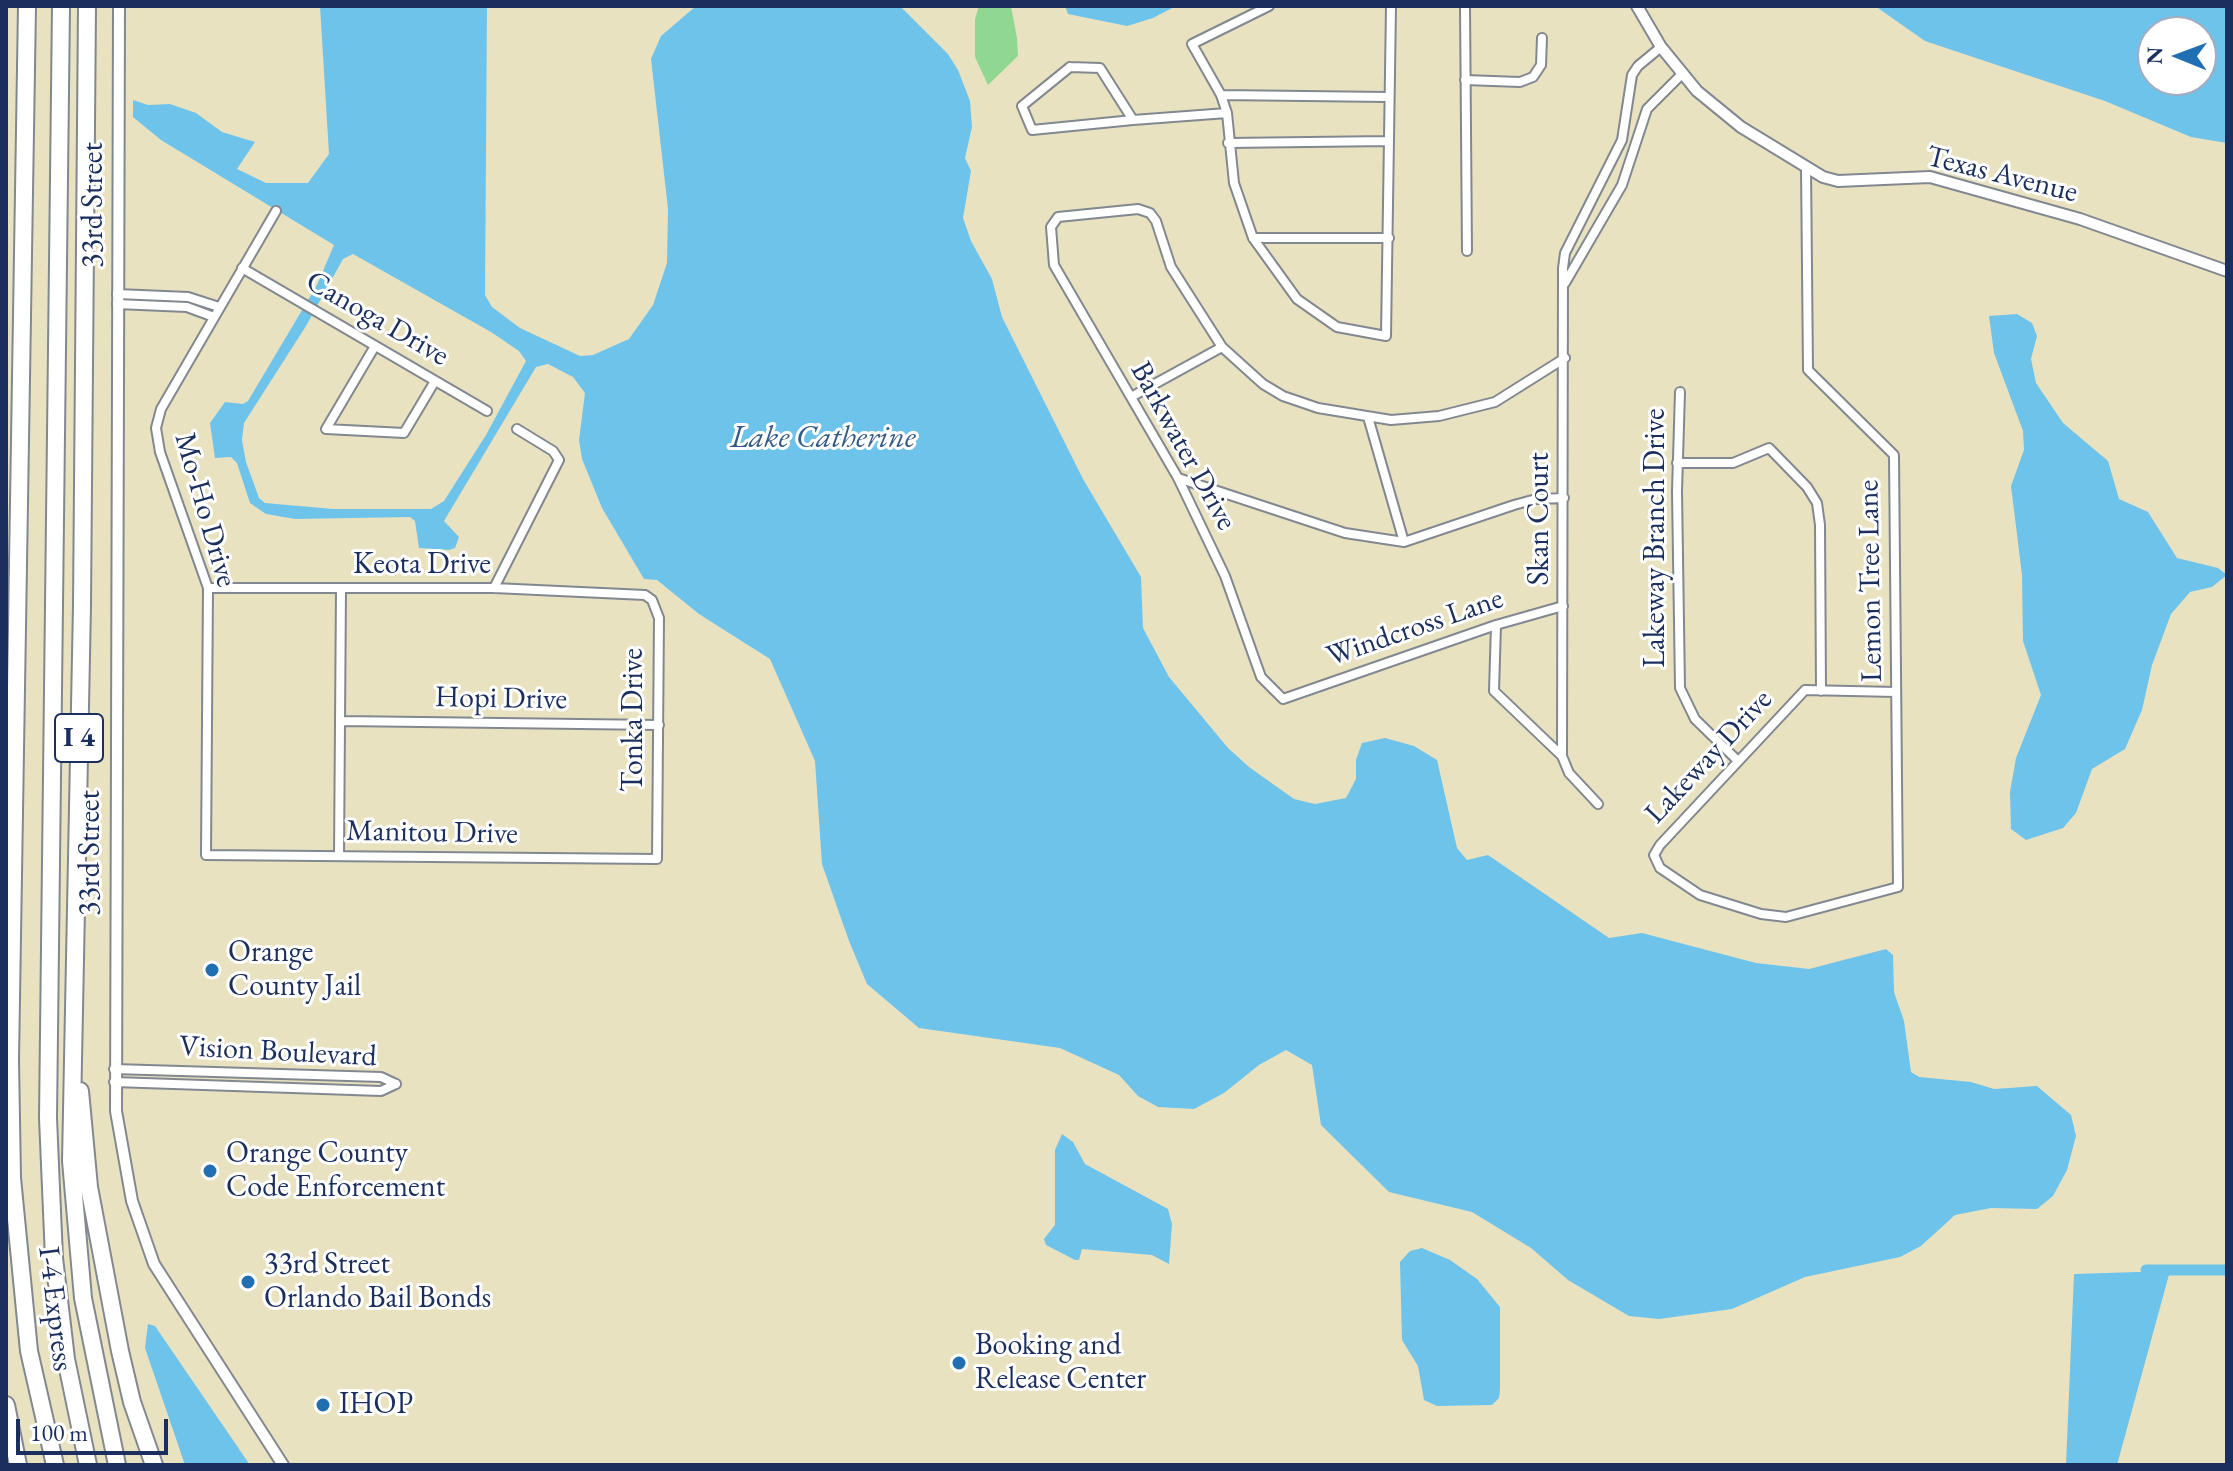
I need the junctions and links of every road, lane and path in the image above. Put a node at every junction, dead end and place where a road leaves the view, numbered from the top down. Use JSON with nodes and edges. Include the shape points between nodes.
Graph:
{"nodes":[{"id":1,"x":27,"y":6,"type":"edge"},
{"id":2,"x":61,"y":6,"type":"edge"},
{"id":3,"x":87,"y":6,"type":"edge"},
{"id":4,"x":119,"y":6,"type":"edge"},
{"id":5,"x":1269,"y":6,"type":"edge"},
{"id":6,"x":1391,"y":6,"type":"edge"},
{"id":7,"x":1465,"y":6,"type":"edge"},
{"id":8,"x":1637,"y":6,"type":"edge"},
{"id":9,"x":1542,"y":38,"type":"dead end"},
{"id":10,"x":1661,"y":47,"type":"junction"},
{"id":11,"x":1682,"y":74,"type":"junction"},
{"id":12,"x":1465,"y":80,"type":"junction"},
{"id":13,"x":1221,"y":95,"type":"junction"},
{"id":14,"x":1388,"y":97,"type":"junction"},
{"id":15,"x":1227,"y":113,"type":"junction"},
{"id":16,"x":1133,"y":120,"type":"junction"},
{"id":17,"x":1388,"y":141,"type":"junction"},
{"id":18,"x":1228,"y":143,"type":"junction"},
{"id":19,"x":1806,"y":167,"type":"junction"},
{"id":20,"x":276,"y":211,"type":"dead end"},
{"id":21,"x":1253,"y":238,"type":"junction"},
{"id":22,"x":1389,"y":238,"type":"junction"},
{"id":23,"x":1467,"y":251,"type":"dead end"},
{"id":24,"x":242,"y":268,"type":"junction"},
{"id":25,"x":2227,"y":271,"type":"edge"},
{"id":26,"x":1565,"y":283,"type":"junction"},
{"id":27,"x":117,"y":299,"type":"junction"},
{"id":28,"x":219,"y":307,"type":"junction"},
{"id":29,"x":214,"y":317,"type":"junction"},
{"id":30,"x":375,"y":346,"type":"junction"},
{"id":31,"x":1222,"y":347,"type":"junction"},
{"id":32,"x":1565,"y":358,"type":"junction"},
{"id":33,"x":435,"y":381,"type":"junction"},
{"id":34,"x":1680,"y":392,"type":"dead end"},
{"id":35,"x":1131,"y":397,"type":"junction"},
{"id":36,"x":487,"y":411,"type":"dead end"},
{"id":37,"x":1368,"y":417,"type":"junction"},
{"id":38,"x":517,"y":429,"type":"dead end"},
{"id":39,"x":1677,"y":463,"type":"junction"},
{"id":40,"x":1178,"y":478,"type":"junction"},
{"id":41,"x":1564,"y":498,"type":"junction"},
{"id":42,"x":1404,"y":542,"type":"junction"},
{"id":43,"x":208,"y":588,"type":"junction"},
{"id":44,"x":494,"y":588,"type":"junction"},
{"id":45,"x":341,"y":589,"type":"junction"},
{"id":46,"x":636,"y":593,"type":"joint"},
{"id":47,"x":1563,"y":606,"type":"junction"},
{"id":48,"x":1496,"y":625,"type":"junction"},
{"id":49,"x":1821,"y":691,"type":"junction"},
{"id":50,"x":1896,"y":692,"type":"junction"},
{"id":51,"x":1283,"y":699,"type":"joint"},
{"id":52,"x":342,"y":721,"type":"junction"},
{"id":53,"x":659,"y":725,"type":"junction"},
{"id":54,"x":1562,"y":756,"type":"junction"},
{"id":55,"x":1737,"y":760,"type":"junction"},
{"id":56,"x":1598,"y":804,"type":"dead end"},
{"id":57,"x":206,"y":855,"type":"joint"},
{"id":58,"x":1654,"y":855,"type":"joint"},
{"id":59,"x":339,"y":856,"type":"junction"},
{"id":60,"x":657,"y":859,"type":"joint"},
{"id":61,"x":72,"y":984,"type":"junction"},
{"id":62,"x":114,"y":1069,"type":"junction"},
{"id":63,"x":114,"y":1082,"type":"junction"},
{"id":64,"x":6,"y":1405,"type":"edge"},
{"id":65,"x":18,"y":1465,"type":"edge"},
{"id":66,"x":55,"y":1465,"type":"edge"},
{"id":67,"x":88,"y":1465,"type":"edge"},
{"id":68,"x":117,"y":1465,"type":"edge"},
{"id":69,"x":154,"y":1465,"type":"edge"},
{"id":70,"x":283,"y":1465,"type":"edge"}],
"edges":[{"from":1,"to":66,"type":"highway","name":"I-4 Express","via":[[12,1149],[29,1351]]},
{"from":2,"to":67,"type":"highway","name":"I-4 Express","via":[[48,1134],[66,1359]]},
{"from":3,"to":61,"type":"highway","number":"I 4"},
{"from":4,"to":27,"type":"street","name":"33rd Street"},
{"from":5,"to":13,"type":"street","via":[[1192,44]]},
{"from":6,"to":14,"type":"street"},
{"from":7,"to":12,"type":"street"},
{"from":8,"to":10,"type":"street","name":"Texas Avenue"},
{"from":9,"to":12,"type":"street","via":[[1541,65],[1533,77],[1520,82]]},
{"from":10,"to":11,"type":"street","name":"Texas Avenue"},
{"from":10,"to":26,"type":"street","name":"Skan Court","via":[[1632,75],[1622,140],[1565,253]]},
{"from":11,"to":19,"type":"street","name":"Texas Avenue","via":[[1741,127]]},
{"from":11,"to":26,"type":"street","via":[[1647,109],[1622,185]]},
{"from":12,"to":23,"type":"street"},
{"from":13,"to":14,"type":"street"},
{"from":13,"to":15,"type":"street"},
{"from":14,"to":17,"type":"street"},
{"from":15,"to":16,"type":"street"},
{"from":15,"to":18,"type":"street"},
{"from":16,"to":16,"type":"street","via":[[1032,130],[1022,106],[1070,67],[1100,68]]},
{"from":17,"to":18,"type":"street"},
{"from":17,"to":22,"type":"street"},
{"from":18,"to":21,"type":"street","via":[[1234,183]]},
{"from":19,"to":25,"type":"street","name":"Texas Avenue","via":[[1838,181],[1906,176],[1961,185],[2080,219]]},
{"from":19,"to":50,"type":"street","name":"Lemon Tree Lane","via":[[1808,370],[1894,455]]},
{"from":20,"to":24,"type":"street","name":"Mo-Ho Drive"},
{"from":21,"to":22,"type":"street"},
{"from":21,"to":22,"type":"street","via":[[1297,299],[1337,327],[1386,336]]},
{"from":24,"to":28,"type":"street","name":"Mo-Ho Drive"},
{"from":24,"to":30,"type":"street","name":"Canoga Drive"},
{"from":26,"to":32,"type":"street","name":"Skan Court"},
{"from":27,"to":28,"type":"street","via":[[188,297]]},
{"from":27,"to":29,"type":"street","via":[[187,307]]},
{"from":27,"to":62,"type":"street","name":"33rd Street"},
{"from":28,"to":29,"type":"street","name":"Mo-Ho Drive"},
{"from":29,"to":43,"type":"street","name":"Mo-Ho Drive","via":[[161,409],[156,428]]},
{"from":30,"to":33,"type":"street","name":"Canoga Drive"},
{"from":30,"to":33,"type":"street","via":[[326,429],[404,433]]},
{"from":31,"to":35,"type":"street"},
{"from":31,"to":35,"type":"street","name":"Barkwater Drive","via":[[1171,267],[1150,213],[1138,209],[1058,217],[1051,227],[1054,265]]},
{"from":31,"to":37,"type":"street","via":[[1283,396]]},
{"from":32,"to":37,"type":"street","via":[[1495,402],[1420,419]]},
{"from":32,"to":41,"type":"street","name":"Skan Court"},
{"from":33,"to":36,"type":"street","name":"Canoga Drive"},
{"from":34,"to":39,"type":"street","name":"Lakeway Branch Drive"},
{"from":35,"to":40,"type":"street","name":"Barkwater Drive"},
{"from":37,"to":42,"type":"street"},
{"from":38,"to":44,"type":"street","via":[[559,460]]},
{"from":39,"to":49,"type":"street","via":[[1733,463],[1769,448],[1807,487],[1817,503],[1820,525]]},
{"from":39,"to":55,"type":"street","name":"Lakeway Branch Drive","via":[[1680,688],[1695,719]]},
{"from":40,"to":42,"type":"street","via":[[1345,533]]},
{"from":40,"to":51,"type":"street","name":"Barkwater Drive","via":[[1225,576],[1261,677]]},
{"from":41,"to":42,"type":"street","via":[[1514,505]]},
{"from":41,"to":47,"type":"street","name":"Skan Court"},
{"from":43,"to":45,"type":"street","name":"Keota Drive"},
{"from":43,"to":57,"type":"street","name":"Mo-Ho Drive"},
{"from":44,"to":45,"type":"street","name":"Keota Drive"},
{"from":44,"to":46,"type":"street","name":"Keota Drive"},
{"from":45,"to":52,"type":"street"},
{"from":46,"to":53,"type":"street","name":"Tonka Drive","via":[[652,600],[659,618]]},
{"from":47,"to":48,"type":"street","name":"Windcross Lane"},
{"from":47,"to":54,"type":"street","name":"Skan Court"},
{"from":48,"to":51,"type":"street","name":"Windcross Lane"},
{"from":48,"to":54,"type":"street","via":[[1494,691]]},
{"from":49,"to":50,"type":"street","name":"Lakeway Drive"},
{"from":49,"to":55,"type":"street","name":"Lakeway Drive","via":[[1805,690]]},
{"from":50,"to":58,"type":"street","name":"Lemon Tree Lane","via":[[1898,887],[1786,917],[1761,914],[1691,890],[1660,868]]},
{"from":52,"to":53,"type":"street","name":"Hopi Drive"},
{"from":52,"to":59,"type":"street"},
{"from":53,"to":60,"type":"street","name":"Tonka Drive"},
{"from":54,"to":56,"type":"street","via":[[1569,773]]},
{"from":55,"to":58,"type":"street","name":"Lakeway Drive"},
{"from":57,"to":59,"type":"street","name":"Manitou Drive"},
{"from":59,"to":60,"type":"street","name":"Manitou Drive"},
{"from":61,"to":68,"type":"highway","number":"I 4","via":[[71,1161],[78,1255],[93,1358]]},
{"from":61,"to":69,"type":"highway","via":[[89,1187],[120,1351]]},
{"from":62,"to":63,"type":"street","name":"33rd Street"},
{"from":62,"to":63,"type":"street","name":"Vision Boulevard","via":[[381,1077],[396,1084],[381,1091]]},
{"from":63,"to":70,"type":"street","name":"33rd Street","via":[[122,1160],[154,1264]]},
{"from":64,"to":65,"type":"highway"}]}
